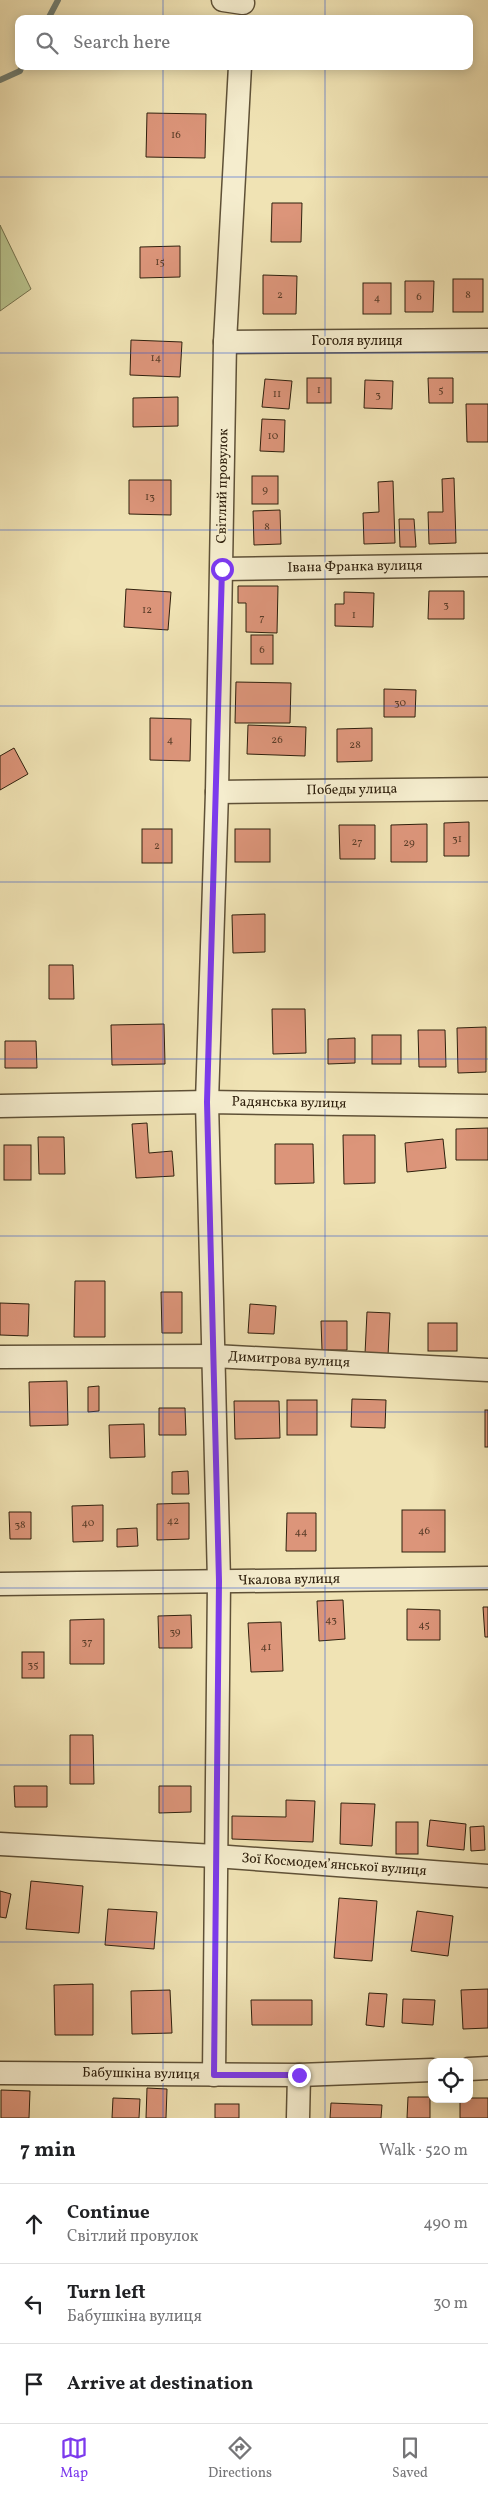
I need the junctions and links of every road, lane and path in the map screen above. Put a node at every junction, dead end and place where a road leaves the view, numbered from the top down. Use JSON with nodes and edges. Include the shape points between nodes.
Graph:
{"nodes":[{"id":1,"x":240,"y":70,"type":"edge"},
{"id":2,"x":488,"y":340,"type":"edge"},
{"id":3,"x":226,"y":342,"type":"junction"},
{"id":4,"x":488,"y":566,"type":"edge"},
{"id":5,"x":222,"y":569,"type":"junction"},
{"id":6,"x":488,"y":789,"type":"edge"},
{"id":7,"x":217,"y":792,"type":"junction"},
{"id":8,"x":207,"y":1102,"type":"junction"},
{"id":9,"x":0,"y":1106,"type":"edge"},
{"id":10,"x":488,"y":1106,"type":"edge"},
{"id":11,"x":0,"y":1356,"type":"edge"},
{"id":12,"x":214,"y":1356,"type":"junction"},
{"id":13,"x":488,"y":1370,"type":"edge"},
{"id":14,"x":488,"y":1578,"type":"edge"},
{"id":15,"x":219,"y":1581,"type":"junction"},
{"id":16,"x":0,"y":1584,"type":"edge"},
{"id":17,"x":0,"y":1844,"type":"edge"},
{"id":18,"x":215,"y":1856,"type":"junction"},
{"id":19,"x":488,"y":1876,"type":"edge"},
{"id":20,"x":488,"y":2068,"type":"edge"},
{"id":21,"x":473,"y":2069,"type":"edge"},
{"id":22,"x":428,"y":2070,"type":"edge"},
{"id":23,"x":0,"y":2073,"type":"edge"},
{"id":24,"x":214,"y":2075,"type":"junction"},
{"id":25,"x":299,"y":2075,"type":"junction"},
{"id":26,"x":298,"y":2118,"type":"edge"}],
"edges":[{"from":1,"to":3,"type":"street","name":"Світлий провулок"},
{"from":2,"to":3,"type":"street","name":"Гоголя вулиця"},
{"from":3,"to":5,"type":"street","name":"Світлий провулок"},
{"from":4,"to":5,"type":"street","name":"Івана Франка вулиця"},
{"from":5,"to":7,"type":"street","name":"Світлий провулок"},
{"from":6,"to":7,"type":"street","name":"Победы улица"},
{"from":7,"to":8,"type":"street","name":"Світлий провулок"},
{"from":8,"to":9,"type":"street","name":"Радянська вулиця"},
{"from":8,"to":10,"type":"street","name":"Радянська вулиця"},
{"from":8,"to":12,"type":"street","name":"Світлий провулок"},
{"from":11,"to":12,"type":"street","name":"Димитрова вулиця"},
{"from":12,"to":13,"type":"street","name":"Димитрова вулиця"},
{"from":12,"to":15,"type":"street","name":"Світлий провулок"},
{"from":14,"to":15,"type":"street","name":"Чкалова вулиця"},
{"from":15,"to":16,"type":"street","name":"Чкалова вулиця"},
{"from":15,"to":18,"type":"street","name":"Світлий провулок"},
{"from":17,"to":18,"type":"street","name":"Зої Космодем’янської вулиця"},
{"from":18,"to":19,"type":"street","name":"Зої Космодем’янської вулиця"},
{"from":18,"to":24,"type":"street","name":"Світлий провулок"},
{"from":20,"to":21,"type":"street"},
{"from":22,"to":25,"type":"street","name":"Бабушкіна вулиця"},
{"from":23,"to":24,"type":"street","name":"Бабушкіна вулиця"},
{"from":24,"to":25,"type":"street","name":"Бабушкіна вулиця"},
{"from":25,"to":26,"type":"street"}]}
